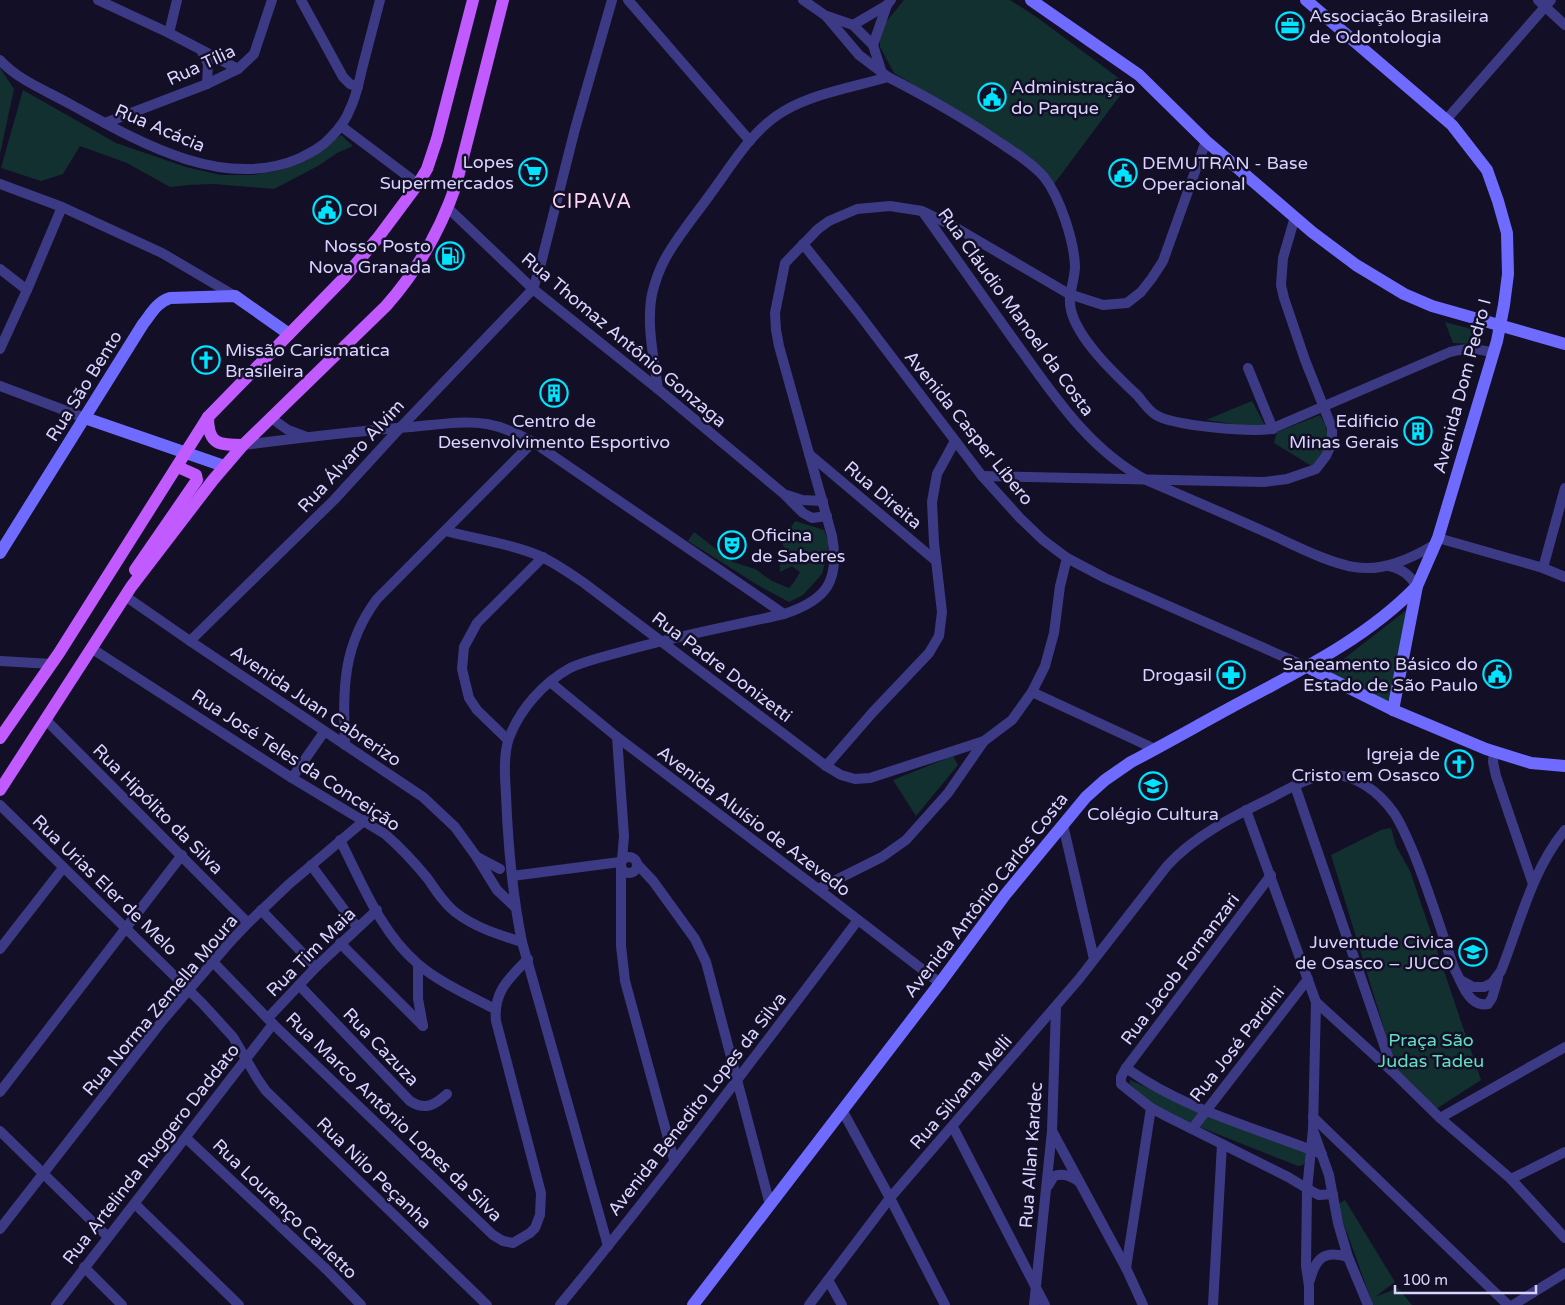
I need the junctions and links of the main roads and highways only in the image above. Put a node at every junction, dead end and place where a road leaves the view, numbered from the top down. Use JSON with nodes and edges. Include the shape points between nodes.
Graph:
{"nodes":[{"id":1,"x":473,"y":0,"type":"edge"},
{"id":2,"x":503,"y":0,"type":"edge"},
{"id":3,"x":208,"y":417,"type":"junction"},
{"id":4,"x":243,"y":445,"type":"junction"},
{"id":5,"x":178,"y":467,"type":"junction"},
{"id":6,"x":128,"y":591,"type":"junction"},
{"id":7,"x":0,"y":738,"type":"edge"},
{"id":8,"x":0,"y":790,"type":"edge"}],
"edges":[{"from":1,"to":3,"type":"main road","via":[[437,139],[418,184],[349,272]]},
{"from":2,"to":4,"type":"main road","via":[[456,185],[421,261],[386,306]]},
{"from":3,"to":4,"type":"main road","via":[[210,434],[216,442]]},
{"from":3,"to":5,"type":"main road"},
{"from":4,"to":6,"type":"main road"},
{"from":5,"to":6,"type":"main road","via":[[196,475],[197,479],[136,568]]},
{"from":5,"to":7,"type":"main road","via":[[52,664]]},
{"from":6,"to":8,"type":"main road"}]}
